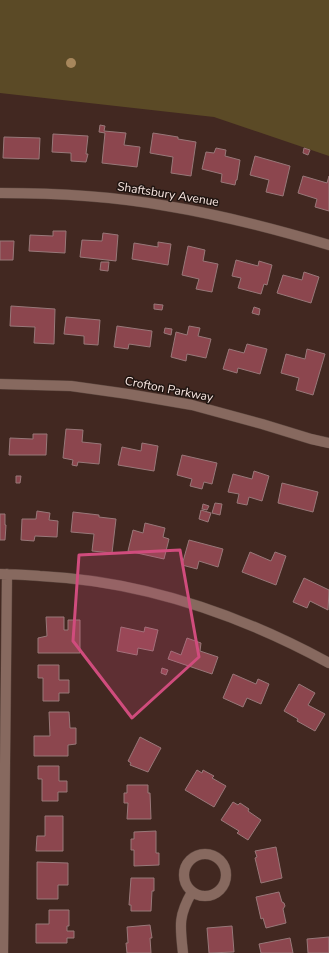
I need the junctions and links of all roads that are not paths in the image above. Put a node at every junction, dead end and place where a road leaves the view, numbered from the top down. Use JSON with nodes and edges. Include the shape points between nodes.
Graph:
{"nodes":[{"id":1,"x":0,"y":193,"type":"edge"},
{"id":2,"x":329,"y":245,"type":"edge"},
{"id":3,"x":0,"y":384,"type":"edge"},
{"id":4,"x":329,"y":443,"type":"edge"},
{"id":5,"x":3,"y":574,"type":"edge"},
{"id":6,"x":329,"y":663,"type":"edge"},
{"id":7,"x":192,"y":892,"type":"junction"},
{"id":8,"x":3,"y":953,"type":"edge"},
{"id":9,"x":183,"y":953,"type":"edge"}],
"edges":[{"from":1,"to":2,"type":"street","name":"Shaftsbury Avenue","via":[[57,194],[165,205],[220,216]]},
{"from":3,"to":4,"type":"street","name":"Crofton Parkway","via":[[71,386],[192,405]]},
{"from":5,"to":6,"type":"street","via":[[67,577],[120,584],[169,596],[265,630]]},
{"from":5,"to":8,"type":"street"},
{"from":7,"to":7,"type":"street","via":[[206,896],[220,890],[226,877],[221,862],[207,854],[200,854],[188,862],[184,878]]},
{"from":7,"to":9,"type":"street","via":[[181,916]]}]}
